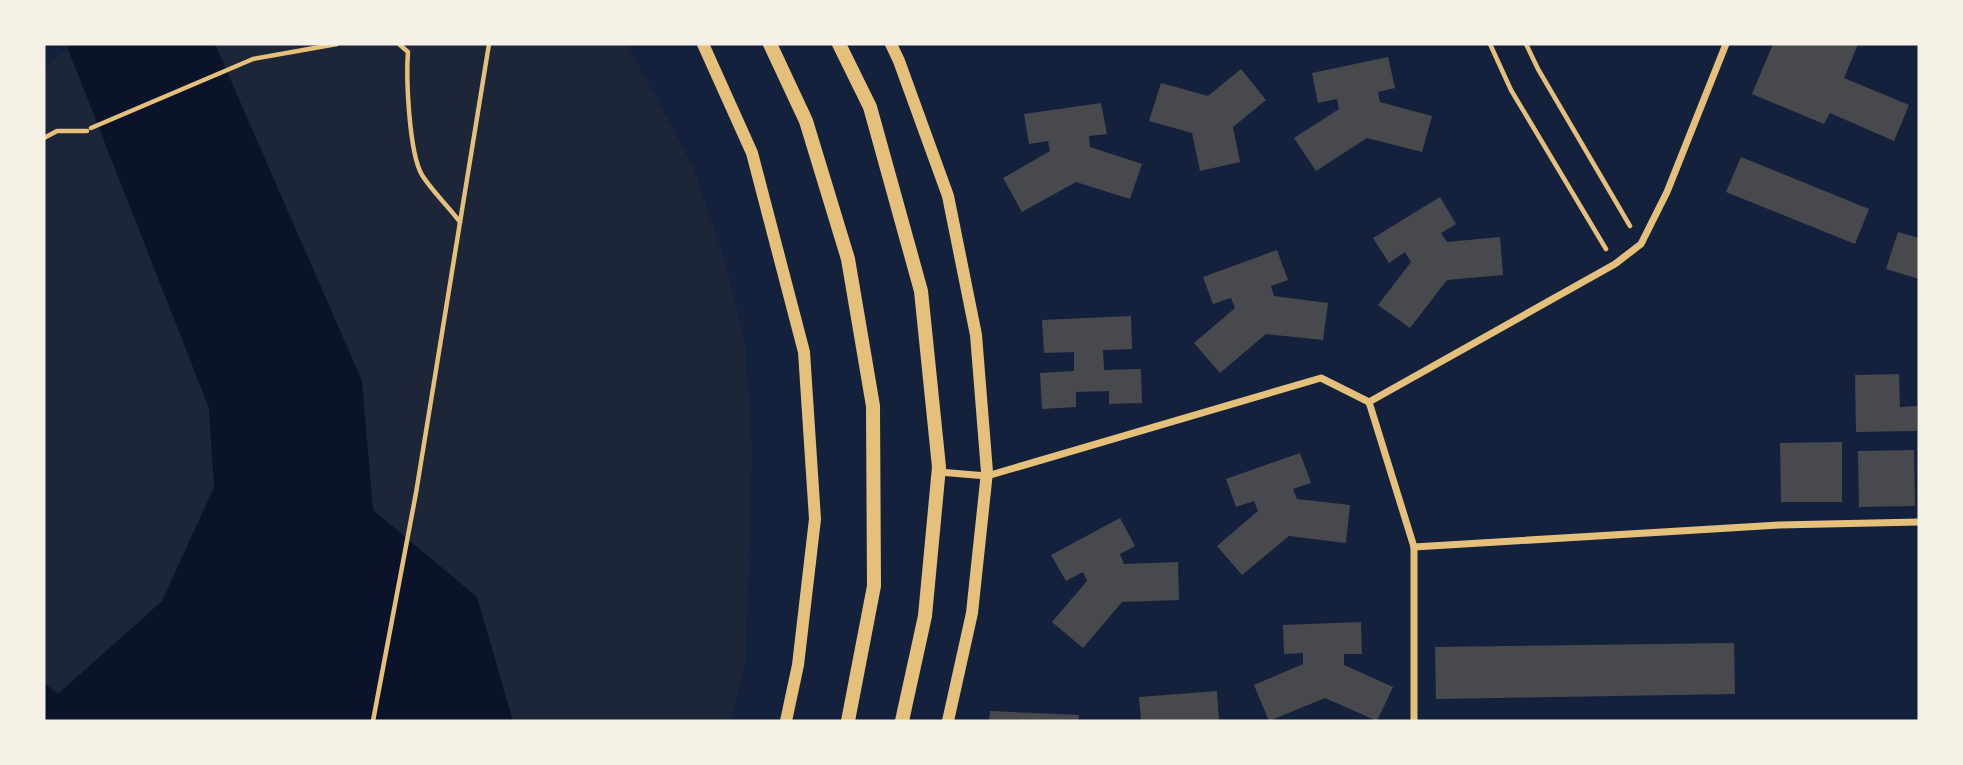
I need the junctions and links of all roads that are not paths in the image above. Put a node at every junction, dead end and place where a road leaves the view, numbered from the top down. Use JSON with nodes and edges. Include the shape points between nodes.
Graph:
{"nodes":[{"id":1,"x":703,"y":44,"type":"edge"},
{"id":2,"x":770,"y":44,"type":"edge"},
{"id":3,"x":839,"y":44,"type":"edge"},
{"id":4,"x":891,"y":44,"type":"edge"},
{"id":5,"x":1726,"y":44,"type":"edge"},
{"id":6,"x":1369,"y":402,"type":"junction"},
{"id":7,"x":938,"y":472,"type":"junction"},
{"id":8,"x":987,"y":476,"type":"junction"},
{"id":9,"x":1919,"y":522,"type":"edge"},
{"id":10,"x":1414,"y":547,"type":"junction"},
{"id":11,"x":786,"y":721,"type":"edge"},
{"id":12,"x":848,"y":721,"type":"edge"},
{"id":13,"x":902,"y":721,"type":"edge"},
{"id":14,"x":948,"y":721,"type":"edge"},
{"id":15,"x":1414,"y":721,"type":"edge"}],
"edges":[{"from":1,"to":11,"type":"street","via":[[752,152],[804,352],[815,519],[799,665]]},
{"from":2,"to":12,"type":"main road","via":[[806,121],[848,259],[873,406],[874,586]]},
{"from":3,"to":7,"type":"main road","via":[[870,107],[921,291]]},
{"from":4,"to":8,"type":"street","via":[[948,196],[976,335]]},
{"from":5,"to":6,"type":"street","via":[[1642,244],[1615,264]]},
{"from":6,"to":8,"type":"street","via":[[1321,378]]},
{"from":6,"to":10,"type":"street"},
{"from":7,"to":8,"type":"street"},
{"from":7,"to":13,"type":"main road","via":[[925,616]]},
{"from":8,"to":14,"type":"street","via":[[972,612]]},
{"from":9,"to":10,"type":"street","via":[[1779,525]]},
{"from":10,"to":15,"type":"street"}]}
